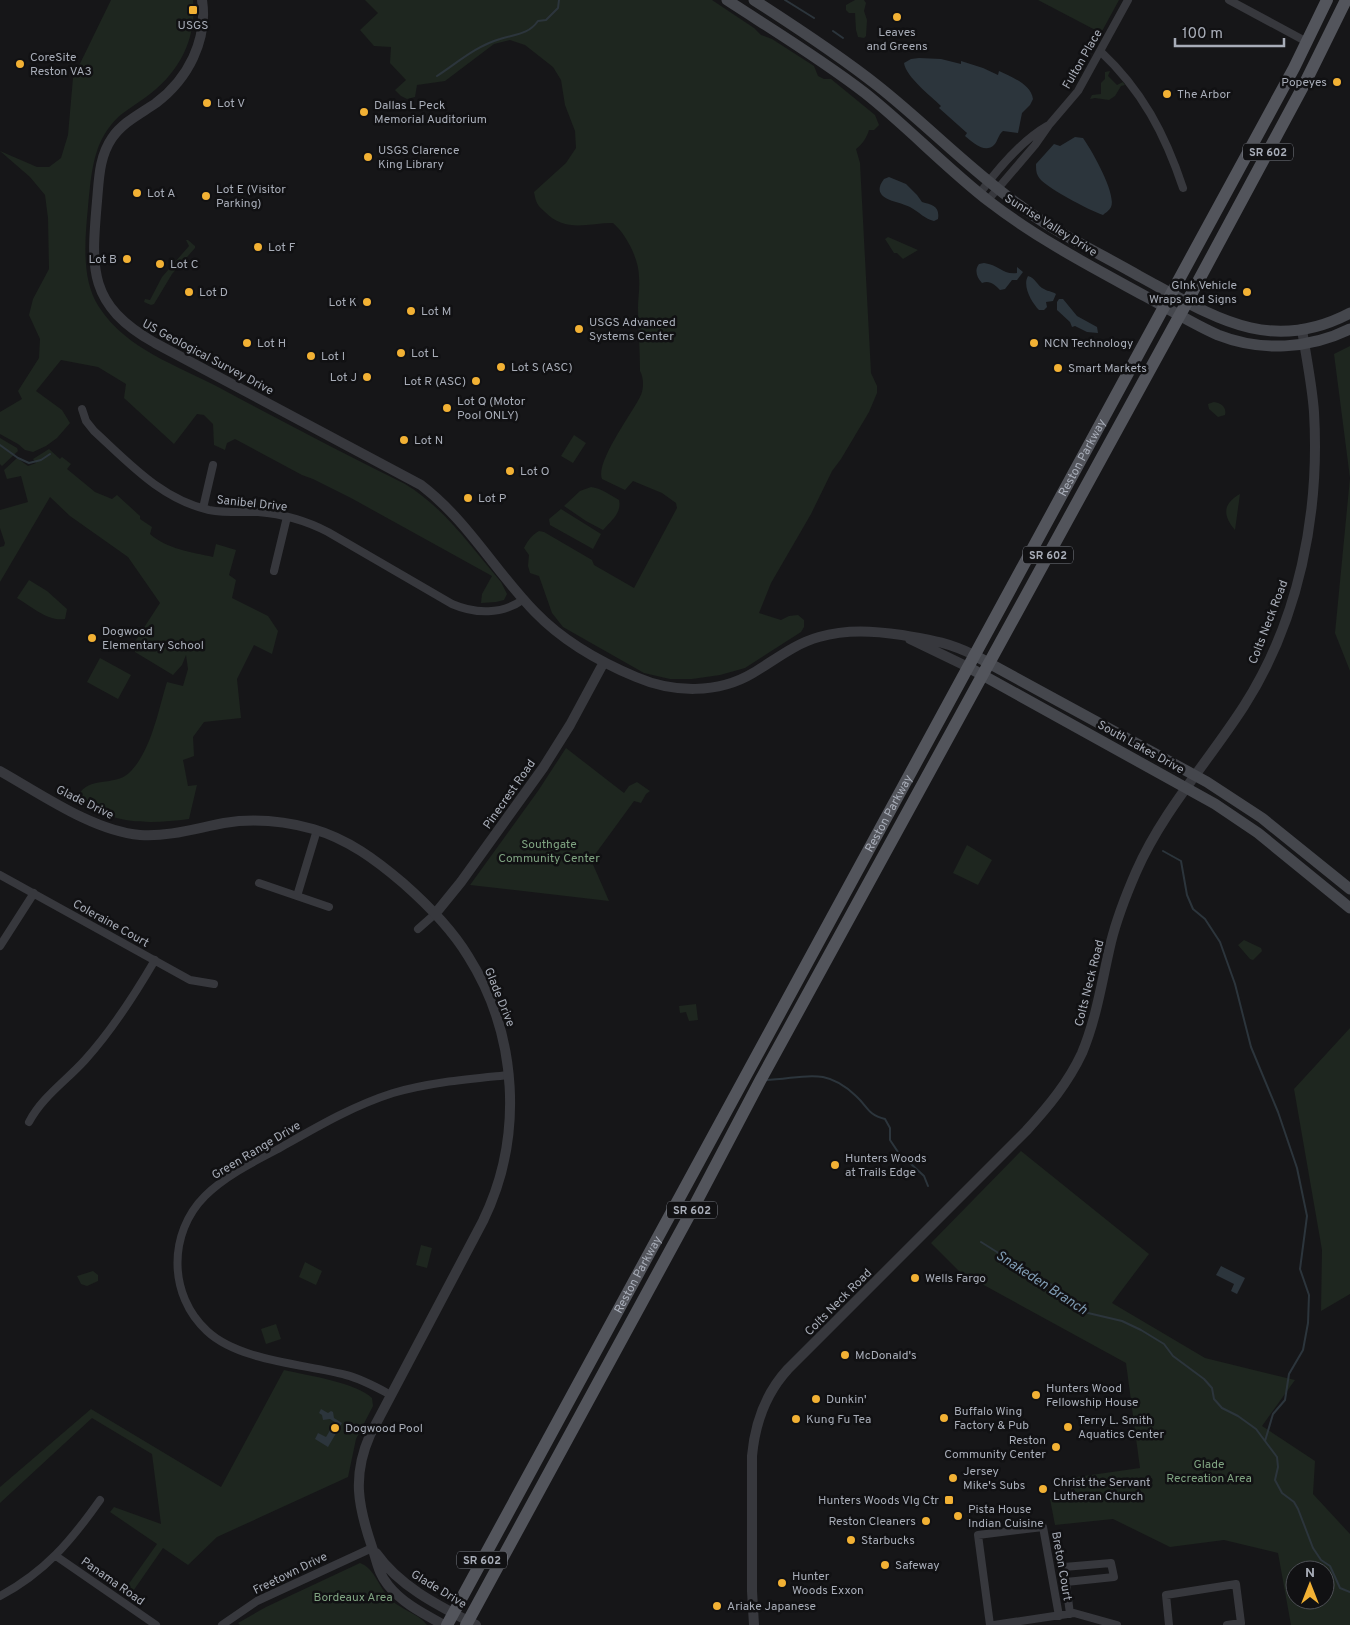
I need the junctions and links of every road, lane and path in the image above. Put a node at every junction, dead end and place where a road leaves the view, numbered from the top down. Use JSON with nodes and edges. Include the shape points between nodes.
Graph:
{"nodes":[{"id":1,"x":202,"y":0,"type":"edge"},
{"id":2,"x":727,"y":0,"type":"edge"},
{"id":3,"x":754,"y":0,"type":"edge"},
{"id":4,"x":1128,"y":0,"type":"edge"},
{"id":5,"x":1229,"y":0,"type":"edge"},
{"id":6,"x":1327,"y":0,"type":"edge"},
{"id":7,"x":1346,"y":0,"type":"edge"},
{"id":8,"x":1307,"y":42,"type":"junction"},
{"id":9,"x":1100,"y":51,"type":"junction"},
{"id":10,"x":1048,"y":124,"type":"junction"},
{"id":11,"x":988,"y":182,"type":"junction"},
{"id":12,"x":1183,"y":188,"type":"dead end"},
{"id":13,"x":998,"y":189,"type":"junction"},
{"id":14,"x":984,"y":197,"type":"junction"},
{"id":15,"x":1171,"y":293,"type":"junction"},
{"id":16,"x":1187,"y":302,"type":"junction"},
{"id":17,"x":1164,"y":306,"type":"junction"},
{"id":18,"x":1350,"y":313,"type":"edge"},
{"id":19,"x":1180,"y":315,"type":"junction"},
{"id":20,"x":1302,"y":329,"type":"junction"},
{"id":21,"x":1350,"y":329,"type":"edge"},
{"id":22,"x":1304,"y":344,"type":"junction"},
{"id":23,"x":82,"y":409,"type":"dead end"},
{"id":24,"x":213,"y":465,"type":"dead end"},
{"id":25,"x":202,"y":508,"type":"junction"},
{"id":26,"x":287,"y":517,"type":"junction"},
{"id":27,"x":274,"y":572,"type":"dead end"},
{"id":28,"x":524,"y":599,"type":"junction"},
{"id":29,"x":902,"y":635,"type":"junction"},
{"id":30,"x":974,"y":655,"type":"junction"},
{"id":31,"x":604,"y":662,"type":"junction"},
{"id":32,"x":990,"y":662,"type":"junction"},
{"id":33,"x":968,"y":667,"type":"junction"},
{"id":34,"x":983,"y":675,"type":"junction"},
{"id":35,"x":0,"y":771,"type":"edge"},
{"id":36,"x":1195,"y":775,"type":"junction"},
{"id":37,"x":1187,"y":787,"type":"junction"},
{"id":38,"x":317,"y":830,"type":"junction"},
{"id":39,"x":0,"y":875,"type":"edge"},
{"id":40,"x":259,"y":883,"type":"dead end"},
{"id":41,"x":1350,"y":889,"type":"edge"},
{"id":42,"x":34,"y":893,"type":"junction"},
{"id":43,"x":296,"y":896,"type":"junction"},
{"id":44,"x":329,"y":908,"type":"dead end"},
{"id":45,"x":1350,"y":908,"type":"edge"},
{"id":46,"x":436,"y":914,"type":"junction"},
{"id":47,"x":418,"y":928,"type":"dead end"},
{"id":48,"x":0,"y":946,"type":"edge"},
{"id":49,"x":155,"y":960,"type":"junction"},
{"id":50,"x":214,"y":984,"type":"dead end"},
{"id":51,"x":509,"y":1075,"type":"junction"},
{"id":52,"x":29,"y":1122,"type":"dead end"},
{"id":53,"x":391,"y":1395,"type":"junction"},
{"id":54,"x":100,"y":1500,"type":"dead end"},
{"id":55,"x":372,"y":1548,"type":"junction"},
{"id":56,"x":56,"y":1556,"type":"junction"},
{"id":57,"x":1066,"y":1582,"type":"junction"},
{"id":58,"x":0,"y":1596,"type":"edge"},
{"id":59,"x":454,"y":1613,"type":"junction"},
{"id":60,"x":1070,"y":1614,"type":"junction"},
{"id":61,"x":1059,"y":1616,"type":"junction"},
{"id":62,"x":470,"y":1624,"type":"edge"},
{"id":63,"x":156,"y":1625,"type":"edge"},
{"id":64,"x":222,"y":1625,"type":"edge"},
{"id":65,"x":445,"y":1625,"type":"edge"},
{"id":66,"x":754,"y":1625,"type":"edge"},
{"id":67,"x":992,"y":1625,"type":"edge"},
{"id":68,"x":1117,"y":1625,"type":"edge"},
{"id":69,"x":1169,"y":1625,"type":"edge"},
{"id":70,"x":1227,"y":1625,"type":"edge"}],
"edges":[{"from":1,"to":28,"type":"street","name":"US Geological Survey Drive","via":[[202,34],[196,53],[161,99],[113,137],[102,158],[93,254],[106,300],[120,319],[138,334],[422,485],[450,510]]},
{"from":2,"to":14,"type":"main road","name":"Sunrise Valley Drive","via":[[857,87]]},
{"from":3,"to":11,"type":"main road","name":"Sunrise Valley Drive","via":[[876,84]]},
{"from":4,"to":9,"type":"street","name":"Fulton Place"},
{"from":5,"to":8,"type":"street"},
{"from":6,"to":8,"type":"main road","name":"Reston Parkway","number":"SR 602"},
{"from":7,"to":16,"type":"main road","name":"Reston Parkway","number":"SR 602"},
{"from":8,"to":15,"type":"main road","name":"Reston Parkway","number":"SR 602"},
{"from":9,"to":10,"type":"street","name":"Fulton Place","via":[[1078,91]]},
{"from":9,"to":12,"type":"street","via":[[1131,83],[1148,108],[1162,133]]},
{"from":10,"to":11,"type":"street","name":"Fulton Place"},
{"from":10,"to":13,"type":"street","name":"Fulton Place"},
{"from":11,"to":13,"type":"main road","name":"Sunrise Valley Drive"},
{"from":11,"to":14,"type":"street","name":"Fulton Place"},
{"from":13,"to":14,"type":"street","name":"Fulton Place"},
{"from":13,"to":15,"type":"main road","name":"Sunrise Valley Drive","via":[[1051,227]]},
{"from":14,"to":17,"type":"main road","name":"Sunrise Valley Drive","via":[[1053,245]]},
{"from":15,"to":16,"type":"main road","name":"Sunrise Valley Drive"},
{"from":15,"to":17,"type":"main road","name":"Reston Parkway","number":"SR 602"},
{"from":16,"to":19,"type":"main road","name":"Reston Parkway","number":"SR 602"},
{"from":16,"to":20,"type":"main road","name":"Sunrise Valley Drive","via":[[1226,322],[1249,328],[1272,331]]},
{"from":17,"to":19,"type":"main road","name":"Sunrise Valley Drive"},
{"from":17,"to":30,"type":"main road","name":"Reston Parkway","number":"SR 602"},
{"from":18,"to":20,"type":"main road","name":"Sunrise Valley Drive"},
{"from":19,"to":22,"type":"main road","name":"Sunrise Valley Drive","via":[[1237,341],[1268,346]]},
{"from":19,"to":32,"type":"main road","name":"Reston Parkway","number":"SR 602"},
{"from":20,"to":22,"type":"street","name":"Colts Neck Road"},
{"from":21,"to":22,"type":"main road","name":"Sunrise Valley Drive"},
{"from":22,"to":36,"type":"street","name":"Colts Neck Road","via":[[1313,401],[1315,446],[1312,511],[1302,564],[1284,623],[1259,680],[1232,725]]},
{"from":23,"to":25,"type":"street","name":"Sanibel Drive","via":[[88,425],[149,481],[172,496]]},
{"from":24,"to":25,"type":"street"},
{"from":25,"to":26,"type":"street","name":"Sanibel Drive"},
{"from":26,"to":27,"type":"street"},
{"from":26,"to":28,"type":"street","name":"Sanibel Drive","via":[[328,532],[466,609],[497,611]]},
{"from":28,"to":31,"type":"street","name":"South Lakes Drive","via":[[557,632]]},
{"from":29,"to":30,"type":"street","name":"South Lakes Drive","via":[[938,641]]},
{"from":29,"to":31,"type":"street","name":"South Lakes Drive","via":[[866,631],[819,637],[795,647],[741,679],[700,688],[655,684]]},
{"from":29,"to":33,"type":"street","name":"South Lakes Drive"},
{"from":30,"to":32,"type":"main road","name":"South Lakes Drive"},
{"from":30,"to":33,"type":"main road","name":"Reston Parkway","number":"SR 602"},
{"from":31,"to":46,"type":"street","name":"Pinecrest Road","via":[[543,768]]},
{"from":32,"to":34,"type":"main road","name":"Reston Parkway","number":"SR 602"},
{"from":32,"to":36,"type":"main road","name":"South Lakes Drive"},
{"from":33,"to":34,"type":"main road","name":"South Lakes Drive"},
{"from":33,"to":59,"type":"main road","name":"Reston Parkway","number":"SR 602"},
{"from":34,"to":37,"type":"main road","name":"South Lakes Drive"},
{"from":34,"to":62,"type":"main road","name":"Reston Parkway","number":"SR 602","via":[[770,1063]]},
{"from":35,"to":38,"type":"street","name":"Glade Drive","via":[[84,818],[121,832],[161,835],[257,820],[287,822]]},
{"from":36,"to":37,"type":"street","name":"Colts Neck Road"},
{"from":36,"to":41,"type":"main road","name":"South Lakes Drive","via":[[1262,818]]},
{"from":37,"to":45,"type":"main road","name":"South Lakes Drive","via":[[1258,833]]},
{"from":37,"to":66,"type":"street","name":"Colts Neck Road","via":[[1151,842],[1132,881],[1112,940],[1089,1034],[1062,1088],[1026,1131],[788,1369],[769,1394],[758,1420],[752,1456]]},
{"from":38,"to":43,"type":"street"},
{"from":38,"to":46,"type":"street","name":"Glade Drive","via":[[367,854]]},
{"from":39,"to":42,"type":"street","name":"Coleraine Court"},
{"from":40,"to":43,"type":"street"},
{"from":42,"to":48,"type":"street"},
{"from":42,"to":49,"type":"street","name":"Coleraine Court"},
{"from":43,"to":44,"type":"street"},
{"from":46,"to":47,"type":"street","name":"Pinecrest Road"},
{"from":46,"to":51,"type":"street","name":"Glade Drive","via":[[464,950],[485,988],[500,1027]]},
{"from":49,"to":50,"type":"street","name":"Coleraine Court","via":[[190,980]]},
{"from":49,"to":52,"type":"street","via":[[112,1029],[83,1063],[40,1104]]},
{"from":51,"to":53,"type":"street","name":"Glade Drive","via":[[508,1138],[494,1195]]},
{"from":51,"to":53,"type":"street","name":"Green Range Drive","via":[[424,1085],[344,1112],[221,1182],[195,1207],[184,1227],[178,1252],[180,1286],[197,1321],[215,1338],[247,1354],[348,1376]]},
{"from":53,"to":55,"type":"street","name":"Glade Drive","via":[[368,1441],[360,1470],[360,1507]]},
{"from":54,"to":56,"type":"street"},
{"from":55,"to":59,"type":"street","name":"Glade Drive","via":[[402,1581]]},
{"from":55,"to":64,"type":"street","name":"Freetown Drive","via":[[258,1601]]},
{"from":55,"to":65,"type":"street","name":"Glade Drive","via":[[378,1569],[390,1587],[411,1606]]},
{"from":56,"to":58,"type":"street"},
{"from":56,"to":63,"type":"street","name":"Panama Road"},
{"from":57,"to":57,"type":"street","name":"Breton Court","via":[[1064,1567],[1111,1562],[1114,1577]]},
{"from":57,"to":60,"type":"street","name":"Breton Court"},
{"from":59,"to":62,"type":"street","name":"Glade Drive"},
{"from":59,"to":65,"type":"main road","name":"Reston Parkway","number":"SR 602"},
{"from":60,"to":61,"type":"street","name":"Breton Court"},
{"from":60,"to":68,"type":"street","name":"Breton Court"},
{"from":61,"to":67,"type":"street","name":"Breton Court"},
{"from":61,"to":67,"type":"street","name":"Breton Court","via":[[1044,1526],[978,1535],[984,1591]]},
{"from":69,"to":70,"type":"street","via":[[1166,1595],[1236,1584],[1241,1623]]}]}
